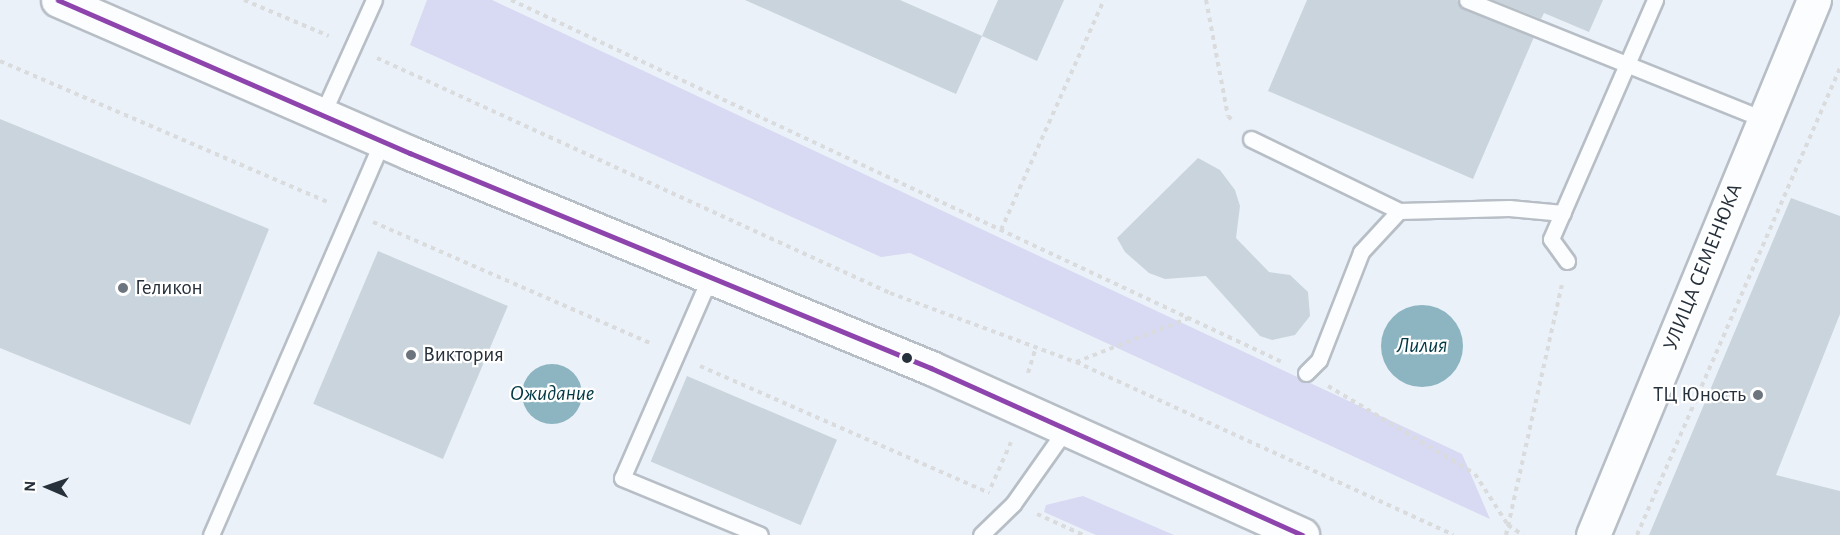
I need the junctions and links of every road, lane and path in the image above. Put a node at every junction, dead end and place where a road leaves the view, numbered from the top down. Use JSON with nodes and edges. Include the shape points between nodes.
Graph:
{"nodes":[{"id":1,"x":58,"y":0,"type":"edge"},
{"id":2,"x":244,"y":0,"type":"edge"},
{"id":3,"x":374,"y":0,"type":"edge"},
{"id":4,"x":511,"y":0,"type":"edge"},
{"id":5,"x":1104,"y":0,"type":"edge"},
{"id":6,"x":1206,"y":0,"type":"edge"},
{"id":7,"x":1467,"y":0,"type":"edge"},
{"id":8,"x":1654,"y":0,"type":"edge"},
{"id":9,"x":1815,"y":0,"type":"edge"},
{"id":10,"x":353,"y":47,"type":"junction"},
{"id":11,"x":0,"y":61,"type":"edge"},
{"id":12,"x":1627,"y":63,"type":"junction"},
{"id":13,"x":1840,"y":68,"type":"edge"},
{"id":14,"x":322,"y":115,"type":"junction"},
{"id":15,"x":1763,"y":119,"type":"junction"},
{"id":16,"x":1251,"y":139,"type":"joint"},
{"id":17,"x":382,"y":141,"type":"junction"},
{"id":18,"x":1399,"y":211,"type":"junction"},
{"id":19,"x":351,"y":212,"type":"junction"},
{"id":20,"x":1563,"y":213,"type":"junction"},
{"id":21,"x":1001,"y":230,"type":"junction"},
{"id":22,"x":1567,"y":261,"type":"joint"},
{"id":23,"x":710,"y":276,"type":"junction"},
{"id":24,"x":1190,"y":318,"type":"junction"},
{"id":25,"x":1035,"y":350,"type":"junction"},
{"id":26,"x":675,"y":355,"type":"junction"},
{"id":27,"x":1076,"y":362,"type":"junction"},
{"id":28,"x":1306,"y":373,"type":"junction"},
{"id":29,"x":1027,"y":376,"type":"dead end"},
{"id":30,"x":1066,"y":429,"type":"junction"},
{"id":31,"x":1011,"y":442,"type":"dead end"},
{"id":32,"x":988,"y":493,"type":"junction"},
{"id":33,"x":1013,"y":504,"type":"junction"},
{"id":34,"x":1508,"y":525,"type":"junction"},
{"id":35,"x":211,"y":535,"type":"edge"},
{"id":36,"x":760,"y":535,"type":"edge"},
{"id":37,"x":981,"y":535,"type":"edge"},
{"id":38,"x":1083,"y":535,"type":"edge"},
{"id":39,"x":1302,"y":535,"type":"edge"},
{"id":40,"x":1454,"y":535,"type":"edge"},
{"id":41,"x":1506,"y":535,"type":"edge"},
{"id":42,"x":1523,"y":535,"type":"edge"},
{"id":43,"x":1593,"y":535,"type":"edge"},
{"id":44,"x":1637,"y":535,"type":"edge"}],
"edges":[{"from":1,"to":14,"type":"main road"},
{"from":2,"to":10,"type":"path"},
{"from":3,"to":10,"type":"lane"},
{"from":4,"to":21,"type":"path"},
{"from":5,"to":21,"type":"path"},
{"from":6,"to":16,"type":"path","via":[[1228,116]]},
{"from":7,"to":12,"type":"lane"},
{"from":8,"to":12,"type":"lane"},
{"from":9,"to":15,"type":"main road","name":"УЛИЦА СЕМЕНЮКА"},
{"from":10,"to":14,"type":"lane"},
{"from":10,"to":25,"type":"path","via":[[890,293]]},
{"from":11,"to":19,"type":"path"},
{"from":12,"to":15,"type":"lane"},
{"from":12,"to":20,"type":"lane"},
{"from":13,"to":44,"type":"path"},
{"from":14,"to":17,"type":"main road"},
{"from":15,"to":43,"type":"main road","name":"УЛИЦА СЕМЕНЮКА"},
{"from":16,"to":18,"type":"lane"},
{"from":17,"to":19,"type":"lane"},
{"from":17,"to":23,"type":"main road"},
{"from":18,"to":20,"type":"lane","via":[[1509,208]]},
{"from":18,"to":28,"type":"lane","via":[[1361,252],[1318,360]]},
{"from":19,"to":26,"type":"path"},
{"from":19,"to":35,"type":"lane"},
{"from":20,"to":22,"type":"lane","via":[[1551,239]]},
{"from":21,"to":24,"type":"path"},
{"from":22,"to":34,"type":"path"},
{"from":23,"to":26,"type":"lane"},
{"from":23,"to":30,"type":"main road"},
{"from":24,"to":27,"type":"path"},
{"from":24,"to":28,"type":"path"},
{"from":25,"to":27,"type":"path"},
{"from":25,"to":29,"type":"path"},
{"from":26,"to":32,"type":"path"},
{"from":26,"to":36,"type":"lane","via":[[622,478]]},
{"from":27,"to":40,"type":"path"},
{"from":28,"to":34,"type":"path","via":[[1475,474]]},
{"from":30,"to":33,"type":"lane"},
{"from":30,"to":39,"type":"main road"},
{"from":31,"to":32,"type":"path"},
{"from":32,"to":33,"type":"path"},
{"from":33,"to":37,"type":"lane"},
{"from":33,"to":38,"type":"path"},
{"from":34,"to":41,"type":"path"},
{"from":34,"to":42,"type":"path"}]}
